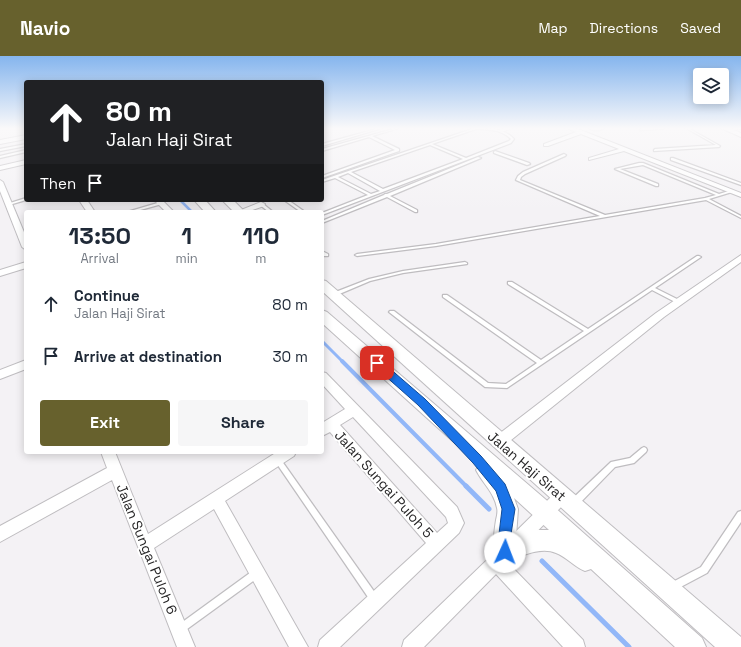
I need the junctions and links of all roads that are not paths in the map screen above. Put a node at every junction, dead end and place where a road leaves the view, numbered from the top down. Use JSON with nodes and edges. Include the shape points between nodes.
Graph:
{"nodes":[{"id":1,"x":382,"y":156,"type":"edge"},
{"id":2,"x":394,"y":156,"type":"edge"},
{"id":3,"x":456,"y":156,"type":"edge"},
{"id":4,"x":479,"y":156,"type":"edge"},
{"id":5,"x":484,"y":156,"type":"edge"},
{"id":6,"x":505,"y":156,"type":"edge"},
{"id":7,"x":563,"y":156,"type":"edge"},
{"id":8,"x":604,"y":156,"type":"edge"},
{"id":9,"x":642,"y":156,"type":"edge"},
{"id":10,"x":592,"y":159,"type":"dead end"},
{"id":11,"x":672,"y":159,"type":"dead end"},
{"id":12,"x":467,"y":161,"type":"junction"},
{"id":13,"x":24,"y":162,"type":"edge"},
{"id":14,"x":528,"y":164,"type":"dead end"},
{"id":15,"x":473,"y":165,"type":"dead end"},
{"id":16,"x":0,"y":168,"type":"edge"},
{"id":17,"x":348,"y":172,"type":"junction"},
{"id":18,"x":324,"y":176,"type":"edge"},
{"id":19,"x":336,"y":177,"type":"junction"},
{"id":20,"x":324,"y":180,"type":"edge"},
{"id":21,"x":741,"y":184,"type":"edge"},
{"id":22,"x":657,"y":185,"type":"dead end"},
{"id":23,"x":1,"y":186,"type":"edge"},
{"id":24,"x":383,"y":191,"type":"junction"},
{"id":25,"x":731,"y":191,"type":"junction"},
{"id":26,"x":371,"y":195,"type":"junction"},
{"id":27,"x":386,"y":195,"type":"junction"},
{"id":28,"x":720,"y":195,"type":"junction"},
{"id":29,"x":741,"y":195,"type":"edge"},
{"id":30,"x":706,"y":199,"type":"junction"},
{"id":31,"x":24,"y":200,"type":"edge"},
{"id":32,"x":157,"y":202,"type":"edge"},
{"id":33,"x":161,"y":202,"type":"edge"},
{"id":34,"x":201,"y":202,"type":"edge"},
{"id":35,"x":228,"y":202,"type":"edge"},
{"id":36,"x":260,"y":202,"type":"edge"},
{"id":37,"x":289,"y":202,"type":"edge"},
{"id":38,"x":9,"y":209,"type":"junction"},
{"id":39,"x":135,"y":210,"type":"edge"},
{"id":40,"x":168,"y":210,"type":"edge"},
{"id":41,"x":209,"y":210,"type":"edge"},
{"id":42,"x":238,"y":210,"type":"edge"},
{"id":43,"x":244,"y":210,"type":"edge"},
{"id":44,"x":269,"y":210,"type":"edge"},
{"id":45,"x":300,"y":210,"type":"edge"},
{"id":46,"x":416,"y":211,"type":"dead end"},
{"id":47,"x":324,"y":213,"type":"edge"},
{"id":48,"x":604,"y":216,"type":"junction"},
{"id":49,"x":741,"y":217,"type":"edge"},
{"id":50,"x":324,"y":221,"type":"edge"},
{"id":51,"x":24,"y":240,"type":"edge"},
{"id":52,"x":357,"y":255,"type":"dead end"},
{"id":53,"x":699,"y":257,"type":"dead end"},
{"id":54,"x":741,"y":258,"type":"edge"},
{"id":55,"x":465,"y":263,"type":"dead end"},
{"id":56,"x":24,"y":266,"type":"edge"},
{"id":57,"x":0,"y":273,"type":"edge"},
{"id":58,"x":510,"y":283,"type":"dead end"},
{"id":59,"x":324,"y":286,"type":"edge"},
{"id":60,"x":652,"y":288,"type":"junction"},
{"id":61,"x":334,"y":294,"type":"junction"},
{"id":62,"x":445,"y":296,"type":"dead end"},
{"id":63,"x":679,"y":302,"type":"junction"},
{"id":64,"x":392,"y":312,"type":"dead end"},
{"id":65,"x":324,"y":317,"type":"edge"},
{"id":66,"x":588,"y":331,"type":"junction"},
{"id":67,"x":541,"y":363,"type":"junction"},
{"id":68,"x":24,"y":365,"type":"edge"},
{"id":69,"x":0,"y":374,"type":"edge"},
{"id":70,"x":324,"y":378,"type":"edge"},
{"id":71,"x":422,"y":402,"type":"junction"},
{"id":72,"x":355,"y":409,"type":"junction"},
{"id":73,"x":326,"y":427,"type":"edge"},
{"id":74,"x":500,"y":441,"type":"junction"},
{"id":75,"x":644,"y":450,"type":"dead end"},
{"id":76,"x":109,"y":454,"type":"edge"},
{"id":77,"x":283,"y":456,"type":"edge"},
{"id":78,"x":115,"y":471,"type":"junction"},
{"id":79,"x":216,"y":499,"type":"junction"},
{"id":80,"x":567,"y":500,"type":"junction"},
{"id":81,"x":545,"y":512,"type":"junction"},
{"id":82,"x":741,"y":515,"type":"edge"},
{"id":83,"x":0,"y":534,"type":"edge"},
{"id":84,"x":437,"y":544,"type":"junction"},
{"id":85,"x":145,"y":545,"type":"junction"},
{"id":86,"x":500,"y":556,"type":"junction"},
{"id":87,"x":257,"y":572,"type":"junction"},
{"id":88,"x":668,"y":589,"type":"junction"},
{"id":89,"x":376,"y":602,"type":"junction"},
{"id":90,"x":179,"y":630,"type":"junction"},
{"id":91,"x":186,"y":647,"type":"edge"},
{"id":92,"x":299,"y":647,"type":"edge"},
{"id":93,"x":327,"y":647,"type":"edge"},
{"id":94,"x":410,"y":647,"type":"edge"},
{"id":95,"x":576,"y":647,"type":"edge"},
{"id":96,"x":688,"y":647,"type":"edge"},
{"id":97,"x":693,"y":647,"type":"edge"},
{"id":98,"x":734,"y":647,"type":"edge"}],
"edges":[{"from":1,"to":18,"type":"lane"},
{"from":2,"to":17,"type":"lane"},
{"from":3,"to":12,"type":"lane"},
{"from":4,"to":12,"type":"lane"},
{"from":5,"to":12,"type":"lane"},
{"from":6,"to":14,"type":"lane"},
{"from":7,"to":48,"type":"lane","via":[[524,173],[518,180]]},
{"from":8,"to":10,"type":"street"},
{"from":9,"to":25,"type":"street"},
{"from":11,"to":21,"type":"lane"},
{"from":12,"to":15,"type":"lane"},
{"from":12,"to":24,"type":"lane"},
{"from":12,"to":27,"type":"lane"},
{"from":13,"to":16,"type":"street"},
{"from":17,"to":19,"type":"lane"},
{"from":17,"to":24,"type":"lane"},
{"from":19,"to":20,"type":"lane"},
{"from":19,"to":26,"type":"lane"},
{"from":22,"to":28,"type":"lane","via":[[617,169],[643,164]]},
{"from":23,"to":38,"type":"street"},
{"from":24,"to":26,"type":"lane"},
{"from":25,"to":28,"type":"lane"},
{"from":25,"to":29,"type":"street"},
{"from":26,"to":47,"type":"lane"},
{"from":27,"to":46,"type":"lane"},
{"from":27,"to":50,"type":"lane"},
{"from":28,"to":30,"type":"lane"},
{"from":30,"to":48,"type":"lane"},
{"from":30,"to":49,"type":"lane"},
{"from":31,"to":38,"type":"lane"},
{"from":32,"to":39,"type":"lane"},
{"from":33,"to":40,"type":"street"},
{"from":34,"to":41,"type":"main road"},
{"from":35,"to":42,"type":"main road"},
{"from":36,"to":43,"type":"street"},
{"from":36,"to":44,"type":"lane"},
{"from":37,"to":45,"type":"lane"},
{"from":38,"to":51,"type":"street"},
{"from":48,"to":52,"type":"lane"},
{"from":53,"to":60,"type":"lane"},
{"from":54,"to":63,"type":"street"},
{"from":55,"to":61,"type":"lane","via":[[390,275],[369,280]]},
{"from":56,"to":57,"type":"street"},
{"from":58,"to":66,"type":"lane"},
{"from":59,"to":61,"type":"main road","name":"Jalan Haji Sirat"},
{"from":60,"to":63,"type":"lane"},
{"from":60,"to":66,"type":"lane"},
{"from":61,"to":74,"type":"main road","name":"Jalan Haji Sirat"},
{"from":62,"to":67,"type":"lane"},
{"from":63,"to":74,"type":"street"},
{"from":64,"to":67,"type":"lane","via":[[487,384],[508,386]]},
{"from":65,"to":71,"type":"main road","name":"Jalan Haji Sirat"},
{"from":66,"to":67,"type":"lane"},
{"from":68,"to":69,"type":"street"},
{"from":70,"to":72,"type":"street"},
{"from":71,"to":81,"type":"main road","name":"Jalan Haji Sirat"},
{"from":71,"to":86,"type":"main road","via":[[501,488],[508,509]]},
{"from":72,"to":73,"type":"street"},
{"from":72,"to":84,"type":"street","via":[[452,512],[456,523],[454,528]]},
{"from":73,"to":84,"type":"street","name":"Jalan Sungai Puloh 5"},
{"from":74,"to":80,"type":"main road","name":"Jalan Haji Sirat"},
{"from":75,"to":80,"type":"lane","via":[[632,461],[613,464]]},
{"from":76,"to":78,"type":"street","name":"Jalan Sungai Puloh 6"},
{"from":77,"to":79,"type":"street"},
{"from":77,"to":89,"type":"lane"},
{"from":78,"to":83,"type":"street"},
{"from":78,"to":85,"type":"street","name":"Jalan Sungai Puloh 6"},
{"from":79,"to":85,"type":"street"},
{"from":79,"to":87,"type":"street"},
{"from":80,"to":81,"type":"street"},
{"from":80,"to":88,"type":"main road","name":"Jalan Haji Sirat"},
{"from":81,"to":86,"type":"street"},
{"from":81,"to":97,"type":"main road","name":"Jalan Haji Sirat"},
{"from":82,"to":88,"type":"lane","via":[[704,570]]},
{"from":84,"to":89,"type":"street"},
{"from":85,"to":90,"type":"street","name":"Jalan Sungai Puloh 6"},
{"from":86,"to":94,"type":"street"},
{"from":86,"to":95,"type":"street"},
{"from":86,"to":96,"type":"main road","via":[[538,540],[555,540],[575,551]]},
{"from":87,"to":90,"type":"lane"},
{"from":87,"to":92,"type":"street"},
{"from":88,"to":98,"type":"main road","name":"Jalan Haji Sirat"},
{"from":89,"to":93,"type":"street"},
{"from":90,"to":91,"type":"street","name":"Jalan Sungai Puloh 6"}]}
